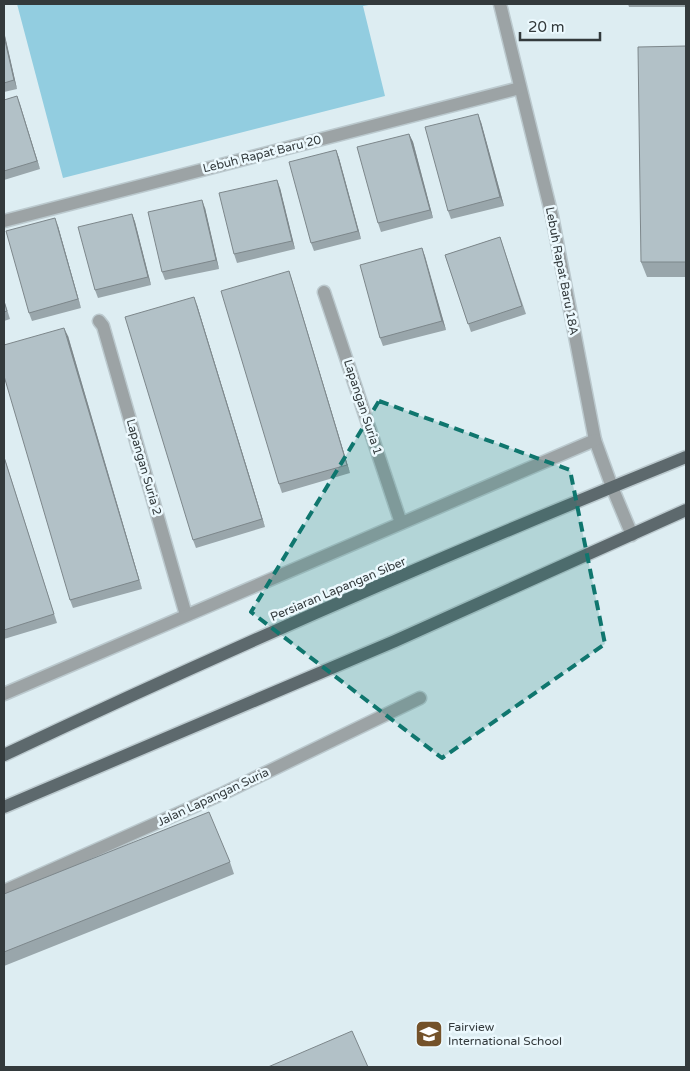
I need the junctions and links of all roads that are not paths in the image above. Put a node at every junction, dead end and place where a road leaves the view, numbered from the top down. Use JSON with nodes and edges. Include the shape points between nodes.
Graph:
{"nodes":[{"id":1,"x":500,"y":4,"type":"edge"},
{"id":2,"x":520,"y":88,"type":"junction"},
{"id":3,"x":4,"y":221,"type":"edge"},
{"id":4,"x":324,"y":292,"type":"dead end"},
{"id":5,"x":99,"y":321,"type":"dead end"},
{"id":6,"x":595,"y":440,"type":"junction"},
{"id":7,"x":686,"y":458,"type":"edge"},
{"id":8,"x":612,"y":487,"type":"junction"},
{"id":9,"x":686,"y":510,"type":"edge"},
{"id":10,"x":401,"y":523,"type":"junction"},
{"id":11,"x":632,"y":535,"type":"junction"},
{"id":12,"x":186,"y":615,"type":"junction"},
{"id":13,"x":4,"y":694,"type":"edge"},
{"id":14,"x":420,"y":698,"type":"dead end"},
{"id":15,"x":4,"y":755,"type":"edge"},
{"id":16,"x":4,"y":807,"type":"edge"},
{"id":17,"x":4,"y":891,"type":"edge"}],
"edges":[{"from":1,"to":2,"type":"street","name":"Lebuh Rapat Baru 18A"},
{"from":2,"to":3,"type":"street","name":"Lebuh Rapat Baru 20"},
{"from":2,"to":6,"type":"street","name":"Lebuh Rapat Baru 18A","via":[[552,216]]},
{"from":4,"to":10,"type":"street","name":"Lapangan Suria 1"},
{"from":5,"to":12,"type":"street","name":"Lapangan Suria 2"},
{"from":6,"to":8,"type":"street","name":"Lebuh Rapat Baru 18A"},
{"from":6,"to":10,"type":"street"},
{"from":7,"to":8,"type":"main road","name":"Persiaran Lapangan Siber"},
{"from":8,"to":11,"type":"street","name":"Lebuh Rapat Baru 18A"},
{"from":8,"to":15,"type":"main road","name":"Persiaran Lapangan Siber","via":[[161,681]]},
{"from":9,"to":11,"type":"main road"},
{"from":10,"to":12,"type":"street"},
{"from":11,"to":16,"type":"main road","via":[[395,641]]},
{"from":12,"to":13,"type":"street"},
{"from":14,"to":17,"type":"street","name":"Jalan Lapangan Suria","via":[[224,793]]}]}
